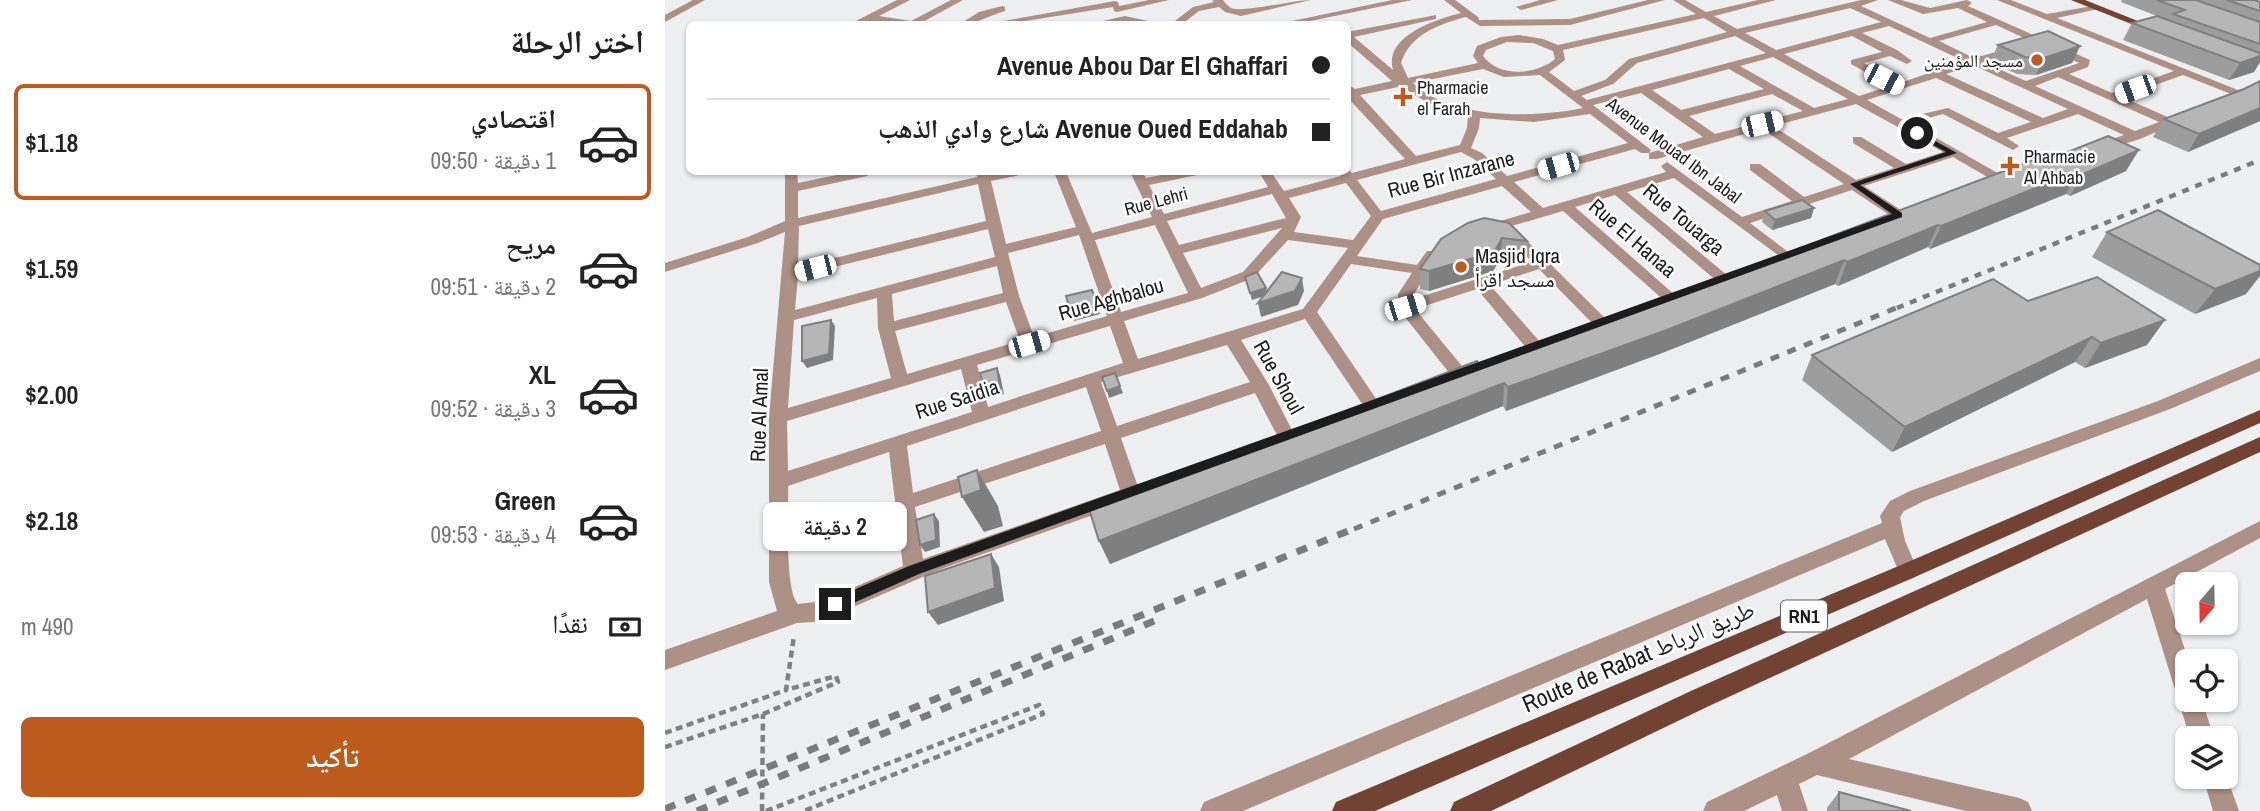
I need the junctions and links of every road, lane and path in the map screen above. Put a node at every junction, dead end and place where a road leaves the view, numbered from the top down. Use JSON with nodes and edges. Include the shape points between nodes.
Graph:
{"nodes":[{"id":1,"x":700,"y":0,"type":"edge"},
{"id":2,"x":905,"y":0,"type":"edge"},
{"id":3,"x":958,"y":0,"type":"edge"},
{"id":4,"x":1059,"y":0,"type":"edge"},
{"id":5,"x":1306,"y":0,"type":"edge"},
{"id":6,"x":1407,"y":0,"type":"edge"},
{"id":7,"x":1450,"y":0,"type":"edge"},
{"id":8,"x":1511,"y":0,"type":"edge"},
{"id":9,"x":1553,"y":0,"type":"edge"},
{"id":10,"x":1660,"y":0,"type":"edge"},
{"id":11,"x":1678,"y":0,"type":"edge"},
{"id":12,"x":1772,"y":0,"type":"edge"},
{"id":13,"x":1873,"y":0,"type":"edge"},
{"id":14,"x":1893,"y":0,"type":"edge"},
{"id":15,"x":1977,"y":0,"type":"edge"},
{"id":16,"x":2002,"y":0,"type":"edge"},
{"id":17,"x":2076,"y":0,"type":"edge"},
{"id":18,"x":1173,"y":2,"type":"edge"},
{"id":19,"x":1219,"y":2,"type":"edge"},
{"id":20,"x":1295,"y":2,"type":"junction"},
{"id":21,"x":1388,"y":2,"type":"edge"},
{"id":22,"x":2100,"y":2,"type":"edge"},
{"id":23,"x":1276,"y":3,"type":"edge"},
{"id":24,"x":1000,"y":4,"type":"edge"},
{"id":25,"x":1115,"y":4,"type":"edge"},
{"id":26,"x":1850,"y":5,"type":"junction"},
{"id":27,"x":1958,"y":5,"type":"junction"},
{"id":28,"x":1521,"y":7,"type":"junction"},
{"id":29,"x":1196,"y":9,"type":"junction"},
{"id":30,"x":1066,"y":12,"type":"junction"},
{"id":31,"x":1466,"y":12,"type":"junction"},
{"id":32,"x":1707,"y":15,"type":"junction"},
{"id":33,"x":1325,"y":16,"type":"junction"},
{"id":34,"x":869,"y":18,"type":"junction"},
{"id":35,"x":2047,"y":18,"type":"junction"},
{"id":36,"x":665,"y":19,"type":"edge"},
{"id":37,"x":1125,"y":19,"type":"junction"},
{"id":38,"x":1312,"y":19,"type":"junction"},
{"id":39,"x":862,"y":21,"type":"edge"},
{"id":40,"x":890,"y":21,"type":"edge"},
{"id":41,"x":918,"y":21,"type":"edge"},
{"id":42,"x":970,"y":21,"type":"edge"},
{"id":43,"x":1014,"y":21,"type":"edge"},
{"id":44,"x":1113,"y":21,"type":"edge"},
{"id":45,"x":1138,"y":21,"type":"edge"},
{"id":46,"x":1180,"y":21,"type":"edge"},
{"id":47,"x":1300,"y":21,"type":"edge"},
{"id":48,"x":1331,"y":21,"type":"edge"},
{"id":49,"x":1531,"y":21,"type":"junction"},
{"id":50,"x":1997,"y":22,"type":"junction"},
{"id":51,"x":1480,"y":23,"type":"junction"},
{"id":52,"x":1890,"y":23,"type":"junction"},
{"id":53,"x":2164,"y":25,"type":"edge"},
{"id":54,"x":2077,"y":30,"type":"junction"},
{"id":55,"x":1737,"y":32,"type":"junction"},
{"id":56,"x":1854,"y":33,"type":"junction"},
{"id":57,"x":1351,"y":35,"type":"edge"},
{"id":58,"x":2173,"y":36,"type":"edge"},
{"id":59,"x":1351,"y":39,"type":"edge"},
{"id":60,"x":1499,"y":40,"type":"junction"},
{"id":61,"x":2040,"y":40,"type":"junction"},
{"id":62,"x":1929,"y":41,"type":"junction"},
{"id":63,"x":1556,"y":49,"type":"junction"},
{"id":64,"x":1893,"y":52,"type":"junction"},
{"id":65,"x":1776,"y":54,"type":"junction"},
{"id":66,"x":1907,"y":61,"type":"dead end"},
{"id":67,"x":1971,"y":61,"type":"junction"},
{"id":68,"x":1485,"y":65,"type":"junction"},
{"id":69,"x":1730,"y":65,"type":"junction"},
{"id":70,"x":1541,"y":71,"type":"junction"},
{"id":71,"x":2181,"y":72,"type":"junction"},
{"id":72,"x":1939,"y":75,"type":"junction"},
{"id":73,"x":2062,"y":75,"type":"junction"},
{"id":74,"x":1402,"y":81,"type":"junction"},
{"id":75,"x":2026,"y":85,"type":"junction"},
{"id":76,"x":1898,"y":86,"type":"junction"},
{"id":77,"x":1642,"y":88,"type":"junction"},
{"id":78,"x":1773,"y":90,"type":"junction"},
{"id":79,"x":1351,"y":91,"type":"edge"},
{"id":80,"x":1351,"y":93,"type":"edge"},
{"id":81,"x":1572,"y":95,"type":"junction"},
{"id":82,"x":2112,"y":97,"type":"junction"},
{"id":83,"x":1857,"y":100,"type":"junction"},
{"id":84,"x":1588,"y":107,"type":"junction"},
{"id":85,"x":2077,"y":110,"type":"junction"},
{"id":86,"x":1813,"y":112,"type":"junction"},
{"id":87,"x":1474,"y":113,"type":"junction"},
{"id":88,"x":1681,"y":114,"type":"junction"},
{"id":89,"x":2042,"y":122,"type":"junction"},
{"id":90,"x":1898,"y":123,"type":"junction"},
{"id":91,"x":2171,"y":123,"type":"junction"},
{"id":92,"x":1762,"y":124,"type":"junction"},
{"id":93,"x":1998,"y":136,"type":"junction"},
{"id":94,"x":2136,"y":136,"type":"junction"},
{"id":95,"x":1711,"y":138,"type":"junction"},
{"id":96,"x":1857,"y":140,"type":"dead end"},
{"id":97,"x":1638,"y":144,"type":"junction"},
{"id":98,"x":2013,"y":146,"type":"dead end"},
{"id":99,"x":1465,"y":148,"type":"junction"},
{"id":100,"x":2087,"y":152,"type":"edge"},
{"id":101,"x":1953,"y":153,"type":"junction"},
{"id":102,"x":1653,"y":156,"type":"junction"},
{"id":103,"x":1412,"y":159,"type":"junction"},
{"id":104,"x":1755,"y":167,"type":"dead end"},
{"id":105,"x":1903,"y":168,"type":"junction"},
{"id":106,"x":1351,"y":173,"type":"edge"},
{"id":107,"x":1676,"y":173,"type":"junction"},
{"id":108,"x":839,"y":175,"type":"edge"},
{"id":109,"x":982,"y":175,"type":"edge"},
{"id":110,"x":1061,"y":175,"type":"edge"},
{"id":111,"x":1160,"y":175,"type":"edge"},
{"id":112,"x":1267,"y":175,"type":"edge"},
{"id":113,"x":1342,"y":175,"type":"edge"},
{"id":114,"x":1347,"y":175,"type":"edge"},
{"id":115,"x":1139,"y":177,"type":"edge"},
{"id":116,"x":792,"y":180,"type":"edge"},
{"id":117,"x":1505,"y":181,"type":"junction"},
{"id":118,"x":1854,"y":184,"type":"junction"},
{"id":119,"x":1976,"y":188,"type":"edge"},
{"id":120,"x":1618,"y":191,"type":"junction"},
{"id":121,"x":1278,"y":192,"type":"junction"},
{"id":122,"x":1801,"y":201,"type":"junction"},
{"id":123,"x":1567,"y":207,"type":"junction"},
{"id":124,"x":1542,"y":215,"type":"junction"},
{"id":125,"x":1378,"y":216,"type":"junction"},
{"id":126,"x":1159,"y":220,"type":"junction"},
{"id":127,"x":1292,"y":221,"type":"junction"},
{"id":128,"x":1740,"y":222,"type":"junction"},
{"id":129,"x":793,"y":223,"type":"junction"},
{"id":130,"x":994,"y":223,"type":"junction"},
{"id":131,"x":1874,"y":224,"type":"edge"},
{"id":132,"x":1503,"y":226,"type":"junction"},
{"id":133,"x":1469,"y":233,"type":"edge"},
{"id":134,"x":1086,"y":234,"type":"junction"},
{"id":135,"x":1285,"y":235,"type":"junction"},
{"id":136,"x":1356,"y":245,"type":"junction"},
{"id":137,"x":1441,"y":245,"type":"edge"},
{"id":138,"x":1177,"y":250,"type":"junction"},
{"id":139,"x":1001,"y":255,"type":"junction"},
{"id":140,"x":1348,"y":260,"type":"junction"},
{"id":141,"x":1543,"y":263,"type":"junction"},
{"id":142,"x":1761,"y":266,"type":"edge"},
{"id":143,"x":665,"y":268,"type":"edge"},
{"id":144,"x":1421,"y":270,"type":"junction"},
{"id":145,"x":789,"y":274,"type":"junction"},
{"id":146,"x":1723,"y":279,"type":"edge"},
{"id":147,"x":1481,"y":284,"type":"junction"},
{"id":148,"x":884,"y":292,"type":"junction"},
{"id":149,"x":1197,"y":295,"type":"junction"},
{"id":150,"x":1011,"y":296,"type":"junction"},
{"id":151,"x":1405,"y":307,"type":"junction"},
{"id":152,"x":1648,"y":307,"type":"edge"},
{"id":153,"x":1309,"y":312,"type":"junction"},
{"id":154,"x":787,"y":317,"type":"junction"},
{"id":155,"x":1115,"y":320,"type":"junction"},
{"id":156,"x":886,"y":328,"type":"junction"},
{"id":157,"x":1580,"y":331,"type":"edge"},
{"id":158,"x":1231,"y":338,"type":"junction"},
{"id":159,"x":1029,"y":344,"type":"junction"},
{"id":160,"x":1535,"y":347,"type":"edge"},
{"id":161,"x":968,"y":363,"type":"junction"},
{"id":162,"x":2260,"y":364,"type":"edge"},
{"id":163,"x":1132,"y":366,"type":"junction"},
{"id":164,"x":1460,"y":375,"type":"edge"},
{"id":165,"x":1092,"y":380,"type":"junction"},
{"id":166,"x":901,"y":382,"type":"junction"},
{"id":167,"x":1260,"y":385,"type":"junction"},
{"id":168,"x":1373,"y":407,"type":"edge"},
{"id":169,"x":981,"y":414,"type":"junction"},
{"id":170,"x":2260,"y":416,"type":"edge"},
{"id":171,"x":778,"y":417,"type":"junction"},
{"id":172,"x":1111,"y":435,"type":"junction"},
{"id":173,"x":1287,"y":438,"type":"edge"},
{"id":174,"x":897,"y":443,"type":"junction"},
{"id":175,"x":2260,"y":444,"type":"edge"},
{"id":176,"x":780,"y":481,"type":"junction"},
{"id":177,"x":1157,"y":484,"type":"edge"},
{"id":178,"x":1131,"y":494,"type":"junction"},
{"id":179,"x":905,"y":503,"type":"junction"},
{"id":180,"x":1891,"y":528,"type":"junction"},
{"id":181,"x":2260,"y":528,"type":"edge"},
{"id":182,"x":914,"y":570,"type":"junction"},
{"id":183,"x":1908,"y":571,"type":"junction"},
{"id":184,"x":2153,"y":584,"type":"junction"},
{"id":185,"x":797,"y":613,"type":"junction"},
{"id":186,"x":2175,"y":654,"type":"edge"},
{"id":187,"x":665,"y":660,"type":"edge"},
{"id":188,"x":786,"y":690,"type":"junction"},
{"id":189,"x":763,"y":713,"type":"junction"},
{"id":190,"x":665,"y":733,"type":"edge"},
{"id":191,"x":665,"y":747,"type":"edge"},
{"id":192,"x":1816,"y":763,"type":"junction"},
{"id":193,"x":1784,"y":777,"type":"junction"},
{"id":194,"x":2219,"y":789,"type":"edge"},
{"id":195,"x":764,"y":811,"type":"edge"},
{"id":196,"x":804,"y":811,"type":"edge"},
{"id":197,"x":1213,"y":811,"type":"edge"},
{"id":198,"x":1345,"y":811,"type":"edge"},
{"id":199,"x":1462,"y":811,"type":"edge"},
{"id":200,"x":1716,"y":811,"type":"edge"},
{"id":201,"x":1795,"y":811,"type":"edge"},
{"id":202,"x":2019,"y":811,"type":"edge"},
{"id":203,"x":2226,"y":811,"type":"edge"}],
"edges":[{"from":1,"to":36,"type":"street"},
{"from":2,"to":34,"type":"street"},
{"from":3,"to":41,"type":"street"},
{"from":4,"to":30,"type":"street"},
{"from":5,"to":20,"type":"street"},
{"from":6,"to":21,"type":"street"},
{"from":7,"to":31,"type":"street"},
{"from":8,"to":28,"type":"street"},
{"from":9,"to":28,"type":"street"},
{"from":10,"to":49,"type":"street","via":[[1570,22]]},
{"from":11,"to":32,"type":"street"},
{"from":12,"to":32,"type":"street"},
{"from":13,"to":26,"type":"street"},
{"from":14,"to":27,"type":"street","via":[[1929,13]]},
{"from":15,"to":27,"type":"street"},
{"from":16,"to":35,"type":"street"},
{"from":17,"to":22,"type":"main road"},
{"from":18,"to":25,"type":"street"},
{"from":18,"to":29,"type":"street"},
{"from":19,"to":23,"type":"street","via":[[1230,12],[1241,13]]},
{"from":19,"to":29,"type":"street"},
{"from":20,"to":23,"type":"street"},
{"from":20,"to":38,"type":"street"},
{"from":21,"to":33,"type":"street"},
{"from":22,"to":35,"type":"street"},
{"from":22,"to":53,"type":"main road"},
{"from":22,"to":58,"type":"main road"},
{"from":24,"to":42,"type":"street"},
{"from":25,"to":30,"type":"street"},
{"from":25,"to":37,"type":"street"},
{"from":26,"to":52,"type":"street"},
{"from":26,"to":55,"type":"street"},
{"from":27,"to":50,"type":"street"},
{"from":28,"to":49,"type":"street"},
{"from":29,"to":46,"type":"street"},
{"from":30,"to":43,"type":"street"},
{"from":31,"to":51,"type":"street"},
{"from":31,"to":57,"type":"street"},
{"from":31,"to":74,"type":"street","via":[[1408,39],[1396,59]]},
{"from":32,"to":55,"type":"street"},
{"from":32,"to":63,"type":"street"},
{"from":33,"to":38,"type":"street"},
{"from":33,"to":48,"type":"street"},
{"from":34,"to":39,"type":"street"},
{"from":34,"to":40,"type":"street"},
{"from":35,"to":54,"type":"street"},
{"from":37,"to":44,"type":"street"},
{"from":37,"to":45,"type":"street"},
{"from":38,"to":47,"type":"street"},
{"from":49,"to":51,"type":"street"},
{"from":50,"to":61,"type":"street"},
{"from":50,"to":62,"type":"street"},
{"from":51,"to":60,"type":"street"},
{"from":52,"to":56,"type":"street"},
{"from":52,"to":62,"type":"street"},
{"from":54,"to":61,"type":"street"},
{"from":54,"to":71,"type":"street"},
{"from":55,"to":65,"type":"street"},
{"from":55,"to":81,"type":"street","via":[[1633,61],[1609,82]]},
{"from":56,"to":64,"type":"street"},
{"from":56,"to":65,"type":"street"},
{"from":59,"to":74,"type":"street"},
{"from":60,"to":63,"type":"street","via":[[1531,39]]},
{"from":60,"to":68,"type":"street","via":[[1479,51],[1478,58]]},
{"from":61,"to":67,"type":"street"},
{"from":61,"to":73,"type":"street","via":[[2086,62]]},
{"from":62,"to":67,"type":"street"},
{"from":63,"to":70,"type":"street","via":[[1559,61]]},
{"from":64,"to":66,"type":"street"},
{"from":64,"to":76,"type":"street","via":[[1855,63]]},
{"from":65,"to":69,"type":"street"},
{"from":65,"to":83,"type":"street"},
{"from":67,"to":72,"type":"street"},
{"from":67,"to":75,"type":"street"},
{"from":68,"to":70,"type":"street","via":[[1507,73]]},
{"from":68,"to":74,"type":"street"},
{"from":69,"to":77,"type":"street"},
{"from":69,"to":78,"type":"street"},
{"from":70,"to":81,"type":"street","name":"Avenue Mouad Ibn Jabal"},
{"from":71,"to":82,"type":"street"},
{"from":71,"to":91,"type":"street","via":[[2236,90],[2237,96]]},
{"from":72,"to":76,"type":"street"},
{"from":72,"to":89,"type":"street"},
{"from":73,"to":75,"type":"street"},
{"from":73,"to":82,"type":"street"},
{"from":74,"to":79,"type":"street"},
{"from":74,"to":87,"type":"street","via":[[1431,99]]},
{"from":75,"to":85,"type":"street"},
{"from":76,"to":83,"type":"street"},
{"from":77,"to":84,"type":"street"},
{"from":77,"to":88,"type":"street"},
{"from":78,"to":86,"type":"street"},
{"from":78,"to":88,"type":"street"},
{"from":80,"to":103,"type":"street"},
{"from":81,"to":84,"type":"street","name":"Avenue Mouad Ibn Jabal"},
{"from":82,"to":91,"type":"street"},
{"from":83,"to":86,"type":"street"},
{"from":83,"to":90,"type":"street"},
{"from":84,"to":87,"type":"street","via":[[1534,118]]},
{"from":84,"to":97,"type":"street","name":"Avenue Mouad Ibn Jabal"},
{"from":85,"to":89,"type":"street"},
{"from":85,"to":94,"type":"street"},
{"from":86,"to":92,"type":"street"},
{"from":87,"to":99,"type":"street"},
{"from":88,"to":95,"type":"street"},
{"from":89,"to":93,"type":"street"},
{"from":90,"to":93,"type":"street","via":[[1944,110]]},
{"from":90,"to":101,"type":"street"},
{"from":91,"to":94,"type":"street"},
{"from":92,"to":95,"type":"street"},
{"from":92,"to":118,"type":"street"},
{"from":93,"to":98,"type":"street"},
{"from":94,"to":100,"type":"street"},
{"from":95,"to":102,"type":"street"},
{"from":96,"to":105,"type":"street"},
{"from":97,"to":102,"type":"street","name":"Avenue Mouad Ibn Jabal"},
{"from":97,"to":117,"type":"street","name":"Rue Bir Inzarane"},
{"from":99,"to":103,"type":"street","name":"Rue Lehri"},
{"from":99,"to":117,"type":"street"},
{"from":101,"to":105,"type":"street"},
{"from":101,"to":119,"type":"street","via":[[2007,177]]},
{"from":102,"to":107,"type":"street","name":"Avenue Mouad Ibn Jabal"},
{"from":103,"to":106,"type":"street","name":"Rue Lehri"},
{"from":104,"to":122,"type":"street"},
{"from":105,"to":118,"type":"street"},
{"from":107,"to":120,"type":"street"},
{"from":107,"to":128,"type":"street","name":"Avenue Mouad Ibn Jabal"},
{"from":108,"to":116,"type":"street"},
{"from":109,"to":129,"type":"street"},
{"from":109,"to":130,"type":"street"},
{"from":110,"to":134,"type":"street"},
{"from":111,"to":115,"type":"street"},
{"from":112,"to":121,"type":"street"},
{"from":113,"to":121,"type":"street","name":"Rue Lehri"},
{"from":114,"to":125,"type":"street"},
{"from":115,"to":126,"type":"street"},
{"from":116,"to":129,"type":"street","name":"Rue Al Amal"},
{"from":117,"to":124,"type":"street"},
{"from":117,"to":125,"type":"street","name":"Rue Bir Inzarane"},
{"from":118,"to":122,"type":"street"},
{"from":118,"to":131,"type":"street","via":[[1906,213]]},
{"from":120,"to":123,"type":"street"},
{"from":120,"to":146,"type":"street","name":"Rue Touarga"},
{"from":121,"to":126,"type":"street","name":"Rue Lehri"},
{"from":121,"to":127,"type":"street","via":[[1293,212]]},
{"from":122,"to":128,"type":"street"},
{"from":123,"to":124,"type":"street"},
{"from":123,"to":152,"type":"street","name":"Rue El Hanaa","via":[[1678,297]]},
{"from":124,"to":132,"type":"street"},
{"from":125,"to":136,"type":"street","name":"Rue Bir Inzarane"},
{"from":126,"to":134,"type":"street","name":"Rue Lehri"},
{"from":126,"to":138,"type":"street"},
{"from":127,"to":135,"type":"street","name":"Rue Aghbalou"},
{"from":127,"to":138,"type":"street"},
{"from":128,"to":142,"type":"street","name":"Avenue Mouad Ibn Jabal","via":[[1792,254]]},
{"from":129,"to":143,"type":"street"},
{"from":129,"to":145,"type":"street","name":"Rue Al Amal"},
{"from":130,"to":139,"type":"street"},
{"from":130,"to":145,"type":"street"},
{"from":132,"to":133,"type":"street"},
{"from":132,"to":141,"type":"street"},
{"from":134,"to":139,"type":"street","name":"Rue Lehri"},
{"from":134,"to":155,"type":"street"},
{"from":135,"to":136,"type":"street"},
{"from":135,"to":149,"type":"street","name":"Rue Aghbalou","via":[[1248,275]]},
{"from":136,"to":140,"type":"street","name":"Rue Bir Inzarane"},
{"from":137,"to":144,"type":"street"},
{"from":138,"to":149,"type":"street"},
{"from":139,"to":148,"type":"street","name":"Rue Lehri"},
{"from":139,"to":150,"type":"street"},
{"from":140,"to":144,"type":"street"},
{"from":140,"to":153,"type":"street","name":"Rue Bir Inzarane"},
{"from":141,"to":147,"type":"street"},
{"from":141,"to":157,"type":"street","via":[[1608,321]]},
{"from":144,"to":151,"type":"street","via":[[1406,294]]},
{"from":145,"to":154,"type":"street","name":"Rue Al Amal"},
{"from":147,"to":151,"type":"street"},
{"from":147,"to":160,"type":"street"},
{"from":148,"to":154,"type":"street","name":"Rue Lehri"},
{"from":148,"to":156,"type":"street"},
{"from":149,"to":155,"type":"street","name":"Rue Aghbalou"},
{"from":150,"to":156,"type":"street"},
{"from":150,"to":159,"type":"street"},
{"from":151,"to":164,"type":"street"},
{"from":153,"to":158,"type":"street","name":"Rue Saidia"},
{"from":153,"to":168,"type":"street"},
{"from":154,"to":171,"type":"street","name":"Rue Al Amal"},
{"from":155,"to":159,"type":"street","name":"Rue Aghbalou"},
{"from":155,"to":163,"type":"street"},
{"from":156,"to":166,"type":"street"},
{"from":158,"to":163,"type":"street","name":"Rue Saidia"},
{"from":158,"to":167,"type":"street","name":"Rue Shoul"},
{"from":159,"to":161,"type":"street","name":"Rue Aghbalou"},
{"from":161,"to":166,"type":"street","name":"Rue Aghbalou"},
{"from":161,"to":169,"type":"street"},
{"from":162,"to":180,"type":"street","via":[[2164,405],[1917,496],[1897,506],[1890,516]]},
{"from":163,"to":165,"type":"street","name":"Rue Saidia"},
{"from":165,"to":169,"type":"street","name":"Rue Saidia"},
{"from":165,"to":172,"type":"street"},
{"from":166,"to":171,"type":"street","name":"Rue Aghbalou"},
{"from":167,"to":172,"type":"street"},
{"from":167,"to":173,"type":"street","name":"Rue Shoul"},
{"from":169,"to":174,"type":"street","name":"Rue Saidia"},
{"from":170,"to":183,"type":"main road","name":"Route de Rabat طريق الرباط","number":"RN1"},
{"from":171,"to":176,"type":"street","name":"Rue Al Amal"},
{"from":172,"to":178,"type":"street"},
{"from":172,"to":179,"type":"street"},
{"from":174,"to":176,"type":"street","name":"Rue Saidia"},
{"from":174,"to":179,"type":"street"},
{"from":175,"to":199,"type":"main road","number":"RN1"},
{"from":176,"to":185,"type":"street","name":"Rue Al Amal","via":[[780,582],[783,603]]},
{"from":177,"to":178,"type":"street"},
{"from":178,"to":182,"type":"street"},
{"from":179,"to":182,"type":"street"},
{"from":180,"to":183,"type":"street"},
{"from":180,"to":197,"type":"street"},
{"from":181,"to":184,"type":"street"},
{"from":182,"to":185,"type":"street","via":[[820,610]]},
{"from":183,"to":198,"type":"main road","name":"Route de Rabat طريق الرباط","number":"RN1"},
{"from":184,"to":186,"type":"street"},
{"from":184,"to":192,"type":"street"},
{"from":185,"to":187,"type":"street"},
{"from":185,"to":188,"type":"path"},
{"from":188,"to":189,"type":"path","via":[[836,676],[838,682]]},
{"from":188,"to":190,"type":"path"},
{"from":189,"to":191,"type":"path"},
{"from":189,"to":195,"type":"path"},
{"from":192,"to":193,"type":"street"},
{"from":192,"to":202,"type":"street"},
{"from":193,"to":200,"type":"street"},
{"from":193,"to":201,"type":"street"},
{"from":194,"to":203,"type":"street"},
{"from":195,"to":196,"type":"path","via":[[1039,705],[1043,714]]}]}
